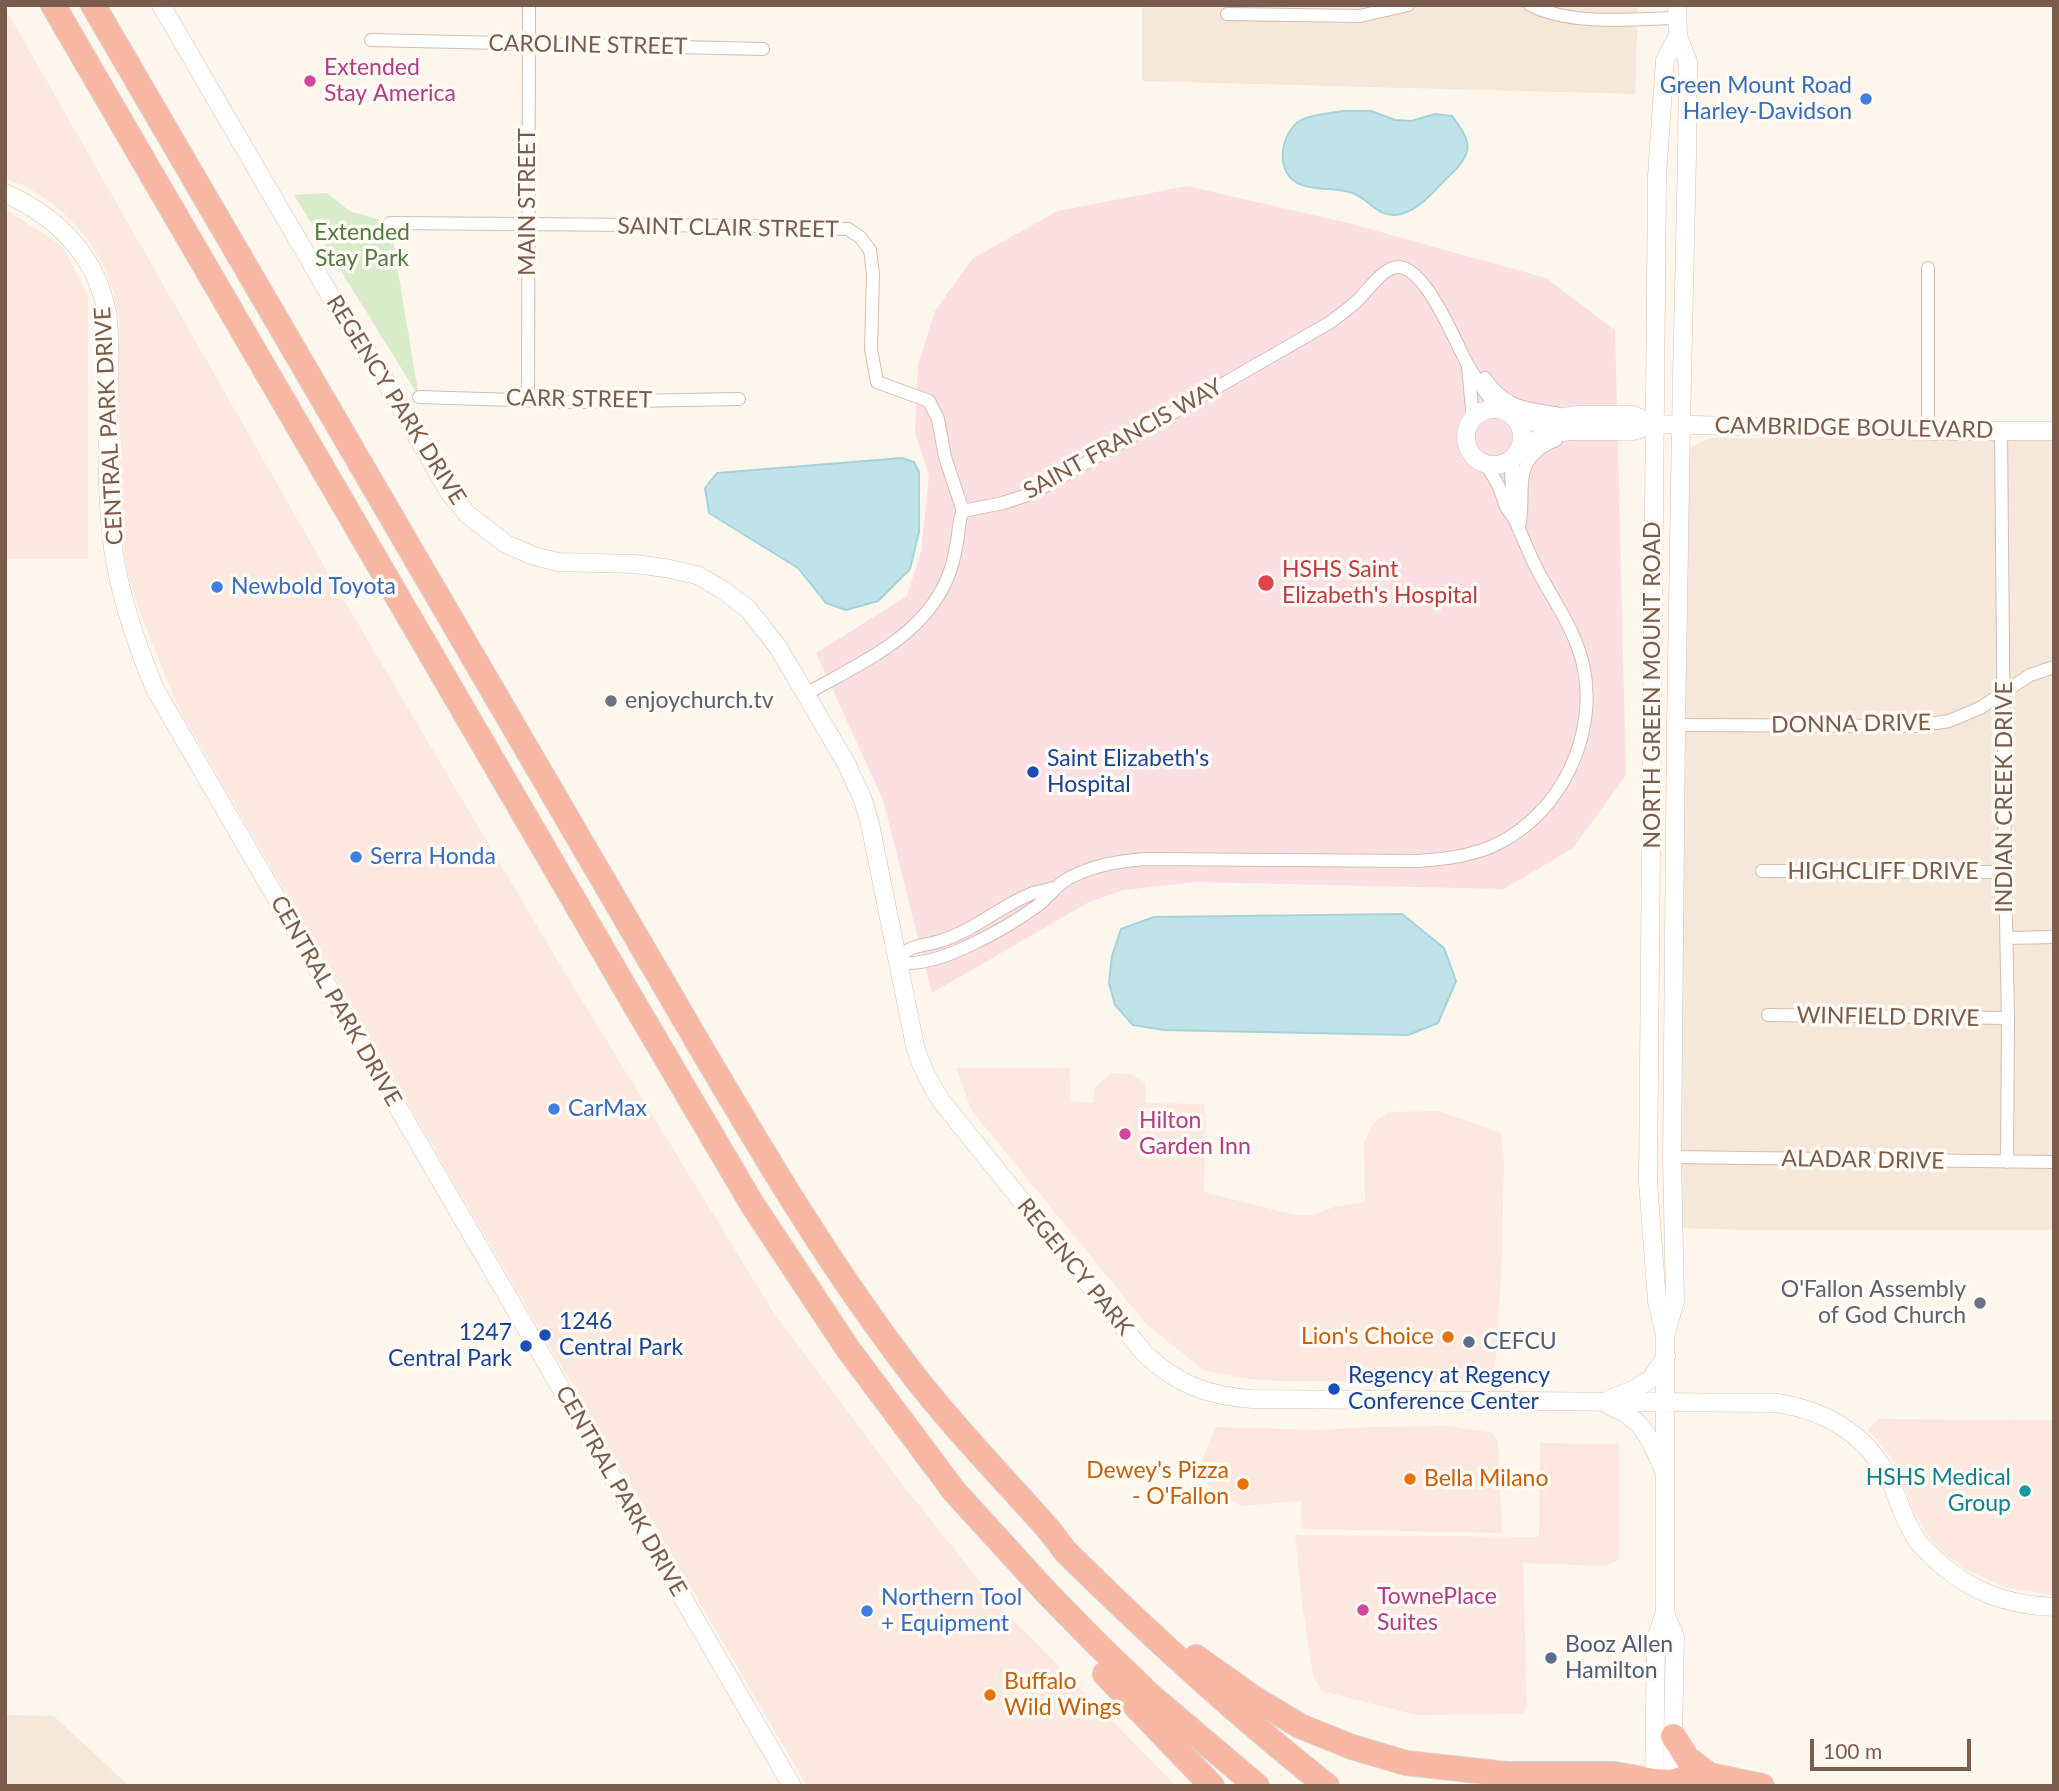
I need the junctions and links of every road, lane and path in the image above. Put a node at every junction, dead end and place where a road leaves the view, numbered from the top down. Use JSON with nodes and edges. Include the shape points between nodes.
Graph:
{"nodes":[{"id":1,"x":53,"y":5,"type":"edge"},
{"id":2,"x":93,"y":5,"type":"edge"},
{"id":3,"x":161,"y":5,"type":"edge"},
{"id":4,"x":529,"y":5,"type":"edge"},
{"id":5,"x":1408,"y":5,"type":"edge"},
{"id":6,"x":1530,"y":5,"type":"edge"},
{"id":7,"x":1227,"y":14,"type":"dead end"},
{"id":8,"x":1677,"y":20,"type":"edge"},
{"id":9,"x":371,"y":40,"type":"dead end"},
{"id":10,"x":528,"y":44,"type":"junction"},
{"id":11,"x":763,"y":49,"type":"dead end"},
{"id":12,"x":5,"y":193,"type":"edge"},
{"id":13,"x":390,"y":223,"type":"dead end"},
{"id":14,"x":528,"y":225,"type":"junction"},
{"id":15,"x":1928,"y":268,"type":"dead end"},
{"id":16,"x":1461,"y":351,"type":"junction"},
{"id":17,"x":1468,"y":367,"type":"junction"},
{"id":18,"x":419,"y":397,"type":"dead end"},
{"id":19,"x":528,"y":399,"type":"junction"},
{"id":20,"x":739,"y":399,"type":"dead end"},
{"id":21,"x":1501,"y":410,"type":"junction"},
{"id":22,"x":1473,"y":419,"type":"junction"},
{"id":23,"x":1517,"y":420,"type":"junction"},
{"id":24,"x":1568,"y":423,"type":"junction"},
{"id":25,"x":1654,"y":424,"type":"junction"},
{"id":26,"x":1681,"y":425,"type":"junction"},
{"id":27,"x":1928,"y":431,"type":"junction"},
{"id":28,"x":2001,"y":431,"type":"junction"},
{"id":29,"x":2054,"y":431,"type":"edge"},
{"id":30,"x":1517,"y":453,"type":"junction"},
{"id":31,"x":1486,"y":464,"type":"junction"},
{"id":32,"x":963,"y":510,"type":"junction"},
{"id":33,"x":1516,"y":523,"type":"junction"},
{"id":34,"x":2054,"y":667,"type":"edge"},
{"id":35,"x":2004,"y":691,"type":"junction"},
{"id":36,"x":806,"y":694,"type":"junction"},
{"id":37,"x":1676,"y":725,"type":"junction"},
{"id":38,"x":1762,"y":871,"type":"dead end"},
{"id":39,"x":2005,"y":872,"type":"junction"},
{"id":40,"x":2007,"y":937,"type":"junction"},
{"id":41,"x":2054,"y":937,"type":"edge"},
{"id":42,"x":897,"y":960,"type":"junction"},
{"id":43,"x":1768,"y":1015,"type":"dead end"},
{"id":44,"x":2008,"y":1018,"type":"junction"},
{"id":45,"x":1672,"y":1157,"type":"junction"},
{"id":46,"x":2054,"y":1162,"type":"edge"},
{"id":47,"x":2007,"y":1163,"type":"junction"},
{"id":48,"x":1665,"y":1336,"type":"junction"},
{"id":49,"x":1666,"y":1356,"type":"junction"},
{"id":50,"x":1602,"y":1402,"type":"junction"},
{"id":51,"x":1666,"y":1403,"type":"junction"},
{"id":52,"x":1666,"y":1476,"type":"junction"},
{"id":53,"x":954,"y":1490,"type":"junction"},
{"id":54,"x":1051,"y":1531,"type":"junction"},
{"id":55,"x":2054,"y":1607,"type":"edge"},
{"id":56,"x":1665,"y":1613,"type":"junction"},
{"id":57,"x":1673,"y":1736,"type":"junction"},
{"id":58,"x":1709,"y":1775,"type":"junction"},
{"id":59,"x":1663,"y":1784,"type":"edge"},
{"id":60,"x":792,"y":1786,"type":"edge"},
{"id":61,"x":1212,"y":1786,"type":"edge"},
{"id":62,"x":1257,"y":1786,"type":"edge"},
{"id":63,"x":1327,"y":1786,"type":"edge"},
{"id":64,"x":1762,"y":1786,"type":"edge"}],
"edges":[{"from":1,"to":53,"type":"highway","via":[[752,1204],[848,1349]]},
{"from":2,"to":54,"type":"highway","via":[[808,1226],[912,1373]]},
{"from":3,"to":36,"type":"street","name":"REGENCY PARK DRIVE","via":[[341,314],[379,368],[449,492],[467,514],[506,544],[558,562],[635,565],[697,575],[748,609]]},
{"from":4,"to":10,"type":"street","name":"MAIN STREET"},
{"from":5,"to":7,"type":"street","via":[[1360,16]]},
{"from":6,"to":8,"type":"street","via":[[1586,19]]},
{"from":8,"to":25,"type":"street","name":"NORTH GREEN MOUNT ROAD","via":[[1665,60],[1659,139]]},
{"from":8,"to":26,"type":"street","name":"NORTH GREEN MOUNT ROAD","via":[[1688,62]]},
{"from":9,"to":10,"type":"street","name":"CAROLINE STREET"},
{"from":10,"to":11,"type":"street","name":"CAROLINE STREET"},
{"from":10,"to":14,"type":"street","name":"MAIN STREET"},
{"from":12,"to":60,"type":"street","name":"CENTRAL PARK DRIVE","via":[[61,228],[79,247],[100,288],[109,341],[111,534],[129,615],[155,689]]},
{"from":13,"to":14,"type":"street","name":"SAINT CLAIR STREET"},
{"from":14,"to":19,"type":"street","name":"MAIN STREET"},
{"from":14,"to":32,"type":"street","name":"SAINT CLAIR STREET","via":[[848,229],[870,250],[871,349],[877,382],[929,401]]},
{"from":15,"to":27,"type":"street"},
{"from":16,"to":17,"type":"street","name":"SAINT FRANCIS WAY"},
{"from":16,"to":24,"type":"street","name":"SAINT FRANCIS WAY","via":[[1508,401],[1527,410],[1553,412]]},
{"from":16,"to":32,"type":"street","name":"SAINT FRANCIS WAY","via":[[1421,282],[1405,269],[1395,268],[1329,323],[1047,485],[1003,503]]},
{"from":17,"to":21,"type":"street","name":"SAINT FRANCIS WAY"},
{"from":17,"to":22,"type":"street","name":"SAINT FRANCIS WAY"},
{"from":18,"to":19,"type":"street","name":"CARR STREET"},
{"from":19,"to":20,"type":"street","name":"CARR STREET"},
{"from":21,"to":22,"type":"street","via":[[1489,410]]},
{"from":21,"to":23,"type":"street"},
{"from":22,"to":31,"type":"street","via":[[1466,442],[1475,458]]},
{"from":23,"to":24,"type":"street"},
{"from":23,"to":30,"type":"street","via":[[1522,438]]},
{"from":24,"to":25,"type":"street","name":"CAMBRIDGE BOULEVARD","via":[[1633,431]]},
{"from":24,"to":30,"type":"street"},
{"from":24,"to":33,"type":"street","via":[[1525,467],[1522,513]]},
{"from":25,"to":26,"type":"street","name":"CAMBRIDGE BOULEVARD"},
{"from":25,"to":48,"type":"street","name":"NORTH GREEN MOUNT ROAD","via":[[1648,1182],[1657,1301]]},
{"from":26,"to":27,"type":"street","name":"CAMBRIDGE BOULEVARD"},
{"from":26,"to":37,"type":"street","name":"NORTH GREEN MOUNT ROAD"},
{"from":27,"to":28,"type":"street","name":"CAMBRIDGE BOULEVARD"},
{"from":28,"to":29,"type":"street","name":"CAMBRIDGE BOULEVARD"},
{"from":28,"to":35,"type":"street","name":"INDIAN CREEK DRIVE"},
{"from":30,"to":31,"type":"street","via":[[1504,463]]},
{"from":30,"to":33,"type":"street","via":[[1511,477]]},
{"from":31,"to":33,"type":"street"},
{"from":32,"to":36,"type":"street","via":[[947,579],[928,611],[902,637]]},
{"from":33,"to":42,"type":"street","via":[[1532,561],[1570,625],[1587,694],[1573,764],[1550,801],[1517,832],[1483,850],[1440,860],[1146,859],[1102,864],[1054,888],[1040,904],[969,946],[930,960],[904,964]]},
{"from":34,"to":35,"type":"street","name":"DONNA DRIVE"},
{"from":35,"to":37,"type":"street","name":"DONNA DRIVE","via":[[1950,721],[1916,726]]},
{"from":35,"to":39,"type":"street","name":"INDIAN CREEK DRIVE"},
{"from":36,"to":42,"type":"street","name":"REGENCY PARK","via":[[863,800]]},
{"from":37,"to":45,"type":"street","name":"NORTH GREEN MOUNT ROAD"},
{"from":38,"to":39,"type":"street","name":"HIGHCLIFF DRIVE"},
{"from":39,"to":40,"type":"street","name":"INDIAN CREEK DRIVE"},
{"from":40,"to":41,"type":"street"},
{"from":40,"to":44,"type":"street","name":"INDIAN CREEK DRIVE"},
{"from":42,"to":50,"type":"street","name":"REGENCY PARK","via":[[919,1058],[942,1102],[1144,1353],[1177,1380],[1202,1391],[1252,1399]]},
{"from":43,"to":44,"type":"street","name":"WINFIELD DRIVE"},
{"from":44,"to":47,"type":"street","name":"INDIAN CREEK DRIVE"},
{"from":45,"to":47,"type":"street","name":"ALADAR DRIVE"},
{"from":45,"to":48,"type":"street","name":"NORTH GREEN MOUNT ROAD","via":[[1675,1301]]},
{"from":46,"to":47,"type":"street","name":"ALADAR DRIVE"},
{"from":48,"to":49,"type":"street","name":"NORTH GREEN MOUNT ROAD"},
{"from":49,"to":50,"type":"street","via":[[1651,1379]]},
{"from":49,"to":51,"type":"street","name":"NORTH GREEN MOUNT ROAD"},
{"from":50,"to":51,"type":"street","name":"REGENCY PARK"},
{"from":50,"to":52,"type":"street","via":[[1640,1426]]},
{"from":51,"to":52,"type":"street","name":"NORTH GREEN MOUNT ROAD"},
{"from":51,"to":55,"type":"street","name":"REGENCY PARK","via":[[1777,1403],[1826,1416],[1866,1446],[1891,1483],[1913,1535],[1952,1575],[1998,1599]]},
{"from":52,"to":56,"type":"street","name":"NORTH GREEN MOUNT ROAD"},
{"from":53,"to":61,"type":"highway","via":[[970,1521],[1079,1647]]},
{"from":53,"to":62,"type":"highway","via":[[1100,1647]]},
{"from":54,"to":59,"type":"highway","via":[[1077,1547],[1206,1666],[1300,1726],[1406,1763],[1506,1774],[1614,1774]]},
{"from":54,"to":63,"type":"highway","via":[[1065,1551],[1185,1667]]},
{"from":56,"to":57,"type":"street","name":"NORTH GREEN MOUNT ROAD","via":[[1675,1637]]},
{"from":56,"to":59,"type":"street","name":"NORTH GREEN MOUNT ROAD","via":[[1656,1638]]},
{"from":57,"to":58,"type":"highway","via":[[1687,1758]]},
{"from":57,"to":59,"type":"street","name":"NORTH GREEN MOUNT ROAD"},
{"from":58,"to":59,"type":"highway"},
{"from":58,"to":64,"type":"highway"}]}
